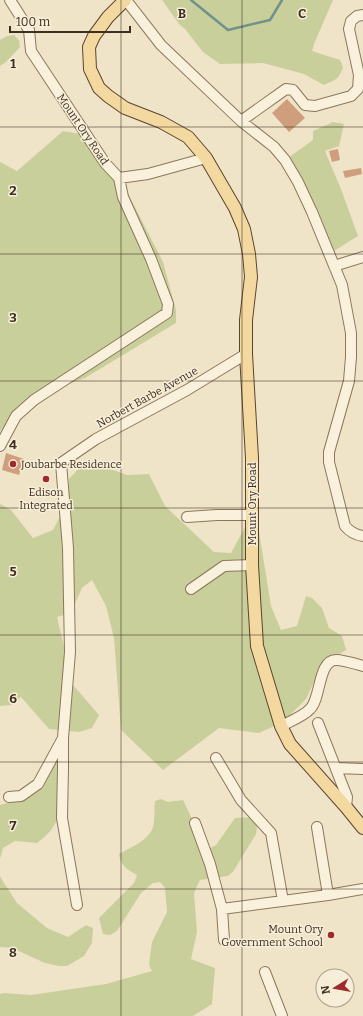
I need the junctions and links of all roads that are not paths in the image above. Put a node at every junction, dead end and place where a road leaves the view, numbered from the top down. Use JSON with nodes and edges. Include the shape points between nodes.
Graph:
{"nodes":[{"id":1,"x":10,"y":0,"type":"edge"},
{"id":2,"x":125,"y":0,"type":"edge"},
{"id":3,"x":363,"y":15,"type":"edge"},
{"id":4,"x":241,"y":121,"type":"junction"},
{"id":5,"x":206,"y":158,"type":"junction"},
{"id":6,"x":119,"y":178,"type":"junction"},
{"id":7,"x":363,"y":257,"type":"edge"},
{"id":8,"x":334,"y":266,"type":"junction"},
{"id":9,"x":246,"y":354,"type":"junction"},
{"id":10,"x":0,"y":446,"type":"edge"},
{"id":11,"x":252,"y":515,"type":"junction"},
{"id":12,"x":187,"y":517,"type":"dead end"},
{"id":13,"x":363,"y":536,"type":"edge"},
{"id":14,"x":252,"y":565,"type":"junction"},
{"id":15,"x":191,"y":589,"type":"dead end"},
{"id":16,"x":363,"y":666,"type":"edge"},
{"id":17,"x":318,"y":723,"type":"dead end"},
{"id":18,"x":281,"y":726,"type":"junction"},
{"id":19,"x":63,"y":738,"type":"junction"},
{"id":20,"x":216,"y":758,"type":"dead end"},
{"id":21,"x":336,"y":768,"type":"junction"},
{"id":22,"x":363,"y":769,"type":"edge"},
{"id":23,"x":9,"y":798,"type":"dead end"},
{"id":24,"x":346,"y":807,"type":"junction"},
{"id":25,"x":195,"y":823,"type":"dead end"},
{"id":26,"x":317,"y":827,"type":"dead end"},
{"id":27,"x":363,"y":828,"type":"edge"},
{"id":28,"x":363,"y":890,"type":"edge"},
{"id":29,"x":328,"y":895,"type":"junction"},
{"id":30,"x":283,"y":901,"type":"junction"},
{"id":31,"x":77,"y":905,"type":"dead end"},
{"id":32,"x":222,"y":909,"type":"junction"},
{"id":33,"x":224,"y":940,"type":"dead end"},
{"id":34,"x":265,"y":972,"type":"dead end"},
{"id":35,"x":282,"y":1016,"type":"edge"}],
"edges":[{"from":1,"to":6,"type":"street","name":"Mount Ory Road","via":[[29,30],[31,51],[105,163]]},
{"from":2,"to":4,"type":"street","via":[[161,45]]},
{"from":2,"to":5,"type":"main road","name":"Mount Ory Road","via":[[108,17],[89,47],[90,69],[99,88],[125,108],[161,122],[188,137]]},
{"from":3,"to":4,"type":"street","via":[[351,21],[349,29],[359,75],[358,89],[351,96],[315,106],[305,105],[294,90],[286,89]]},
{"from":4,"to":8,"type":"street","via":[[286,160],[312,212]]},
{"from":5,"to":6,"type":"street","via":[[148,174]]},
{"from":5,"to":9,"type":"main road","name":"Mount Ory Road","via":[[244,229],[251,277],[246,320]]},
{"from":6,"to":10,"type":"street","via":[[123,197],[168,304],[167,313],[34,400],[16,416]]},
{"from":7,"to":8,"type":"street"},
{"from":8,"to":13,"type":"street","via":[[342,285],[351,333],[352,357],[349,381],[329,462],[345,526],[356,535]]},
{"from":9,"to":11,"type":"main road","name":"Mount Ory Road","via":[[252,458]]},
{"from":9,"to":19,"type":"street","name":"Norbert Barbe Avenue","via":[[187,390],[96,439],[61,463],[68,548],[70,652]]},
{"from":11,"to":12,"type":"street"},
{"from":11,"to":14,"type":"main road","name":"Mount Ory Road"},
{"from":14,"to":15,"type":"street","via":[[224,566]]},
{"from":14,"to":18,"type":"main road","name":"Mount Ory Road","via":[[257,646]]},
{"from":16,"to":18,"type":"street","via":[[335,660],[329,662],[323,671],[316,700],[311,709]]},
{"from":17,"to":21,"type":"street"},
{"from":18,"to":24,"type":"main road","name":"Mount Ory Road","via":[[290,744]]},
{"from":19,"to":23,"type":"street","via":[[38,784],[21,796]]},
{"from":19,"to":31,"type":"street","via":[[62,818]]},
{"from":20,"to":30,"type":"street","via":[[241,800],[271,833]]},
{"from":21,"to":22,"type":"street"},
{"from":21,"to":24,"type":"street","via":[[347,797]]},
{"from":24,"to":27,"type":"main road","name":"Mount Ory Road"},
{"from":25,"to":32,"type":"street","via":[[210,864]]},
{"from":26,"to":29,"type":"street"},
{"from":28,"to":29,"type":"street"},
{"from":29,"to":30,"type":"street"},
{"from":30,"to":32,"type":"street"},
{"from":32,"to":33,"type":"street"},
{"from":34,"to":35,"type":"street"}]}
